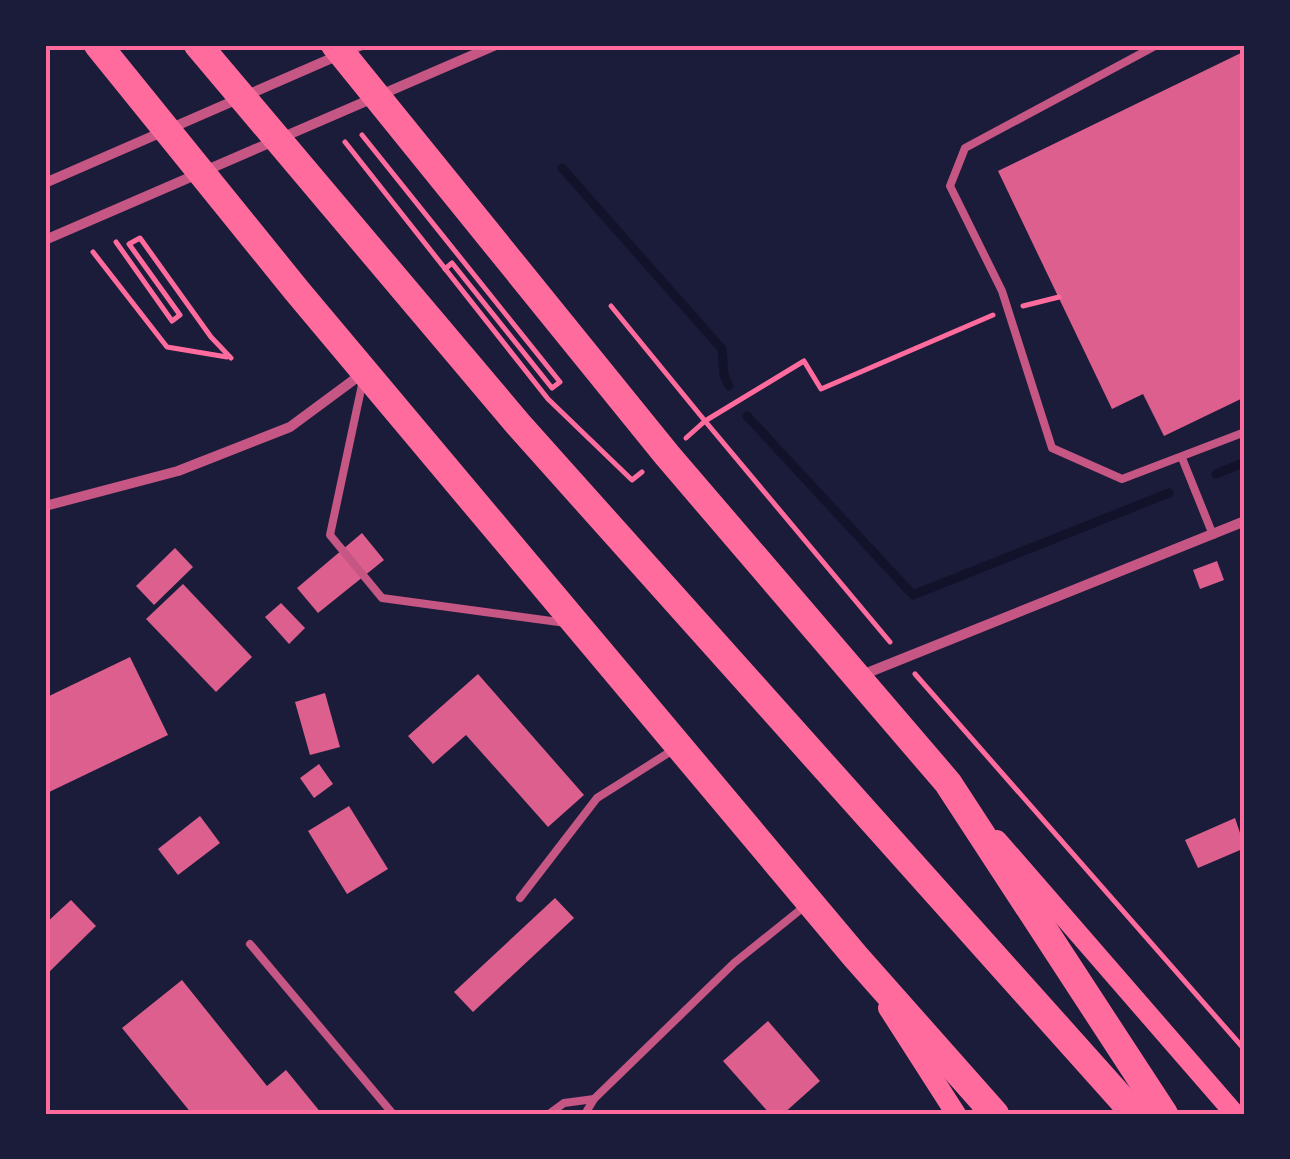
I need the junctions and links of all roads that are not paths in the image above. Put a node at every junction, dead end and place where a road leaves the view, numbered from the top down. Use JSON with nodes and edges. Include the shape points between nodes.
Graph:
{"nodes":[{"id":1,"x":86,"y":45,"type":"edge"},
{"id":2,"x":98,"y":45,"type":"edge"},
{"id":3,"x":198,"y":45,"type":"edge"},
{"id":4,"x":335,"y":45,"type":"edge"},
{"id":5,"x":362,"y":45,"type":"edge"},
{"id":6,"x":496,"y":45,"type":"edge"},
{"id":7,"x":1158,"y":45,"type":"edge"},
{"id":8,"x":117,"y":69,"type":"junction"},
{"id":9,"x":45,"y":183,"type":"edge"},
{"id":10,"x":45,"y":240,"type":"edge"},
{"id":11,"x":366,"y":371,"type":"junction"},
{"id":12,"x":1245,"y":432,"type":"edge"},
{"id":13,"x":1182,"y":458,"type":"junction"},
{"id":14,"x":45,"y":506,"type":"edge"},
{"id":15,"x":1245,"y":521,"type":"edge"},
{"id":16,"x":1213,"y":535,"type":"junction"},
{"id":17,"x":579,"y":625,"type":"junction"},
{"id":18,"x":856,"y":677,"type":"junction"},
{"id":19,"x":680,"y":746,"type":"junction"},
{"id":20,"x":948,"y":783,"type":"junction"},
{"id":21,"x":520,"y":898,"type":"dead end"},
{"id":22,"x":810,"y":902,"type":"junction"},
{"id":23,"x":250,"y":944,"type":"dead end"},
{"id":24,"x":855,"y":956,"type":"junction"},
{"id":25,"x":594,"y":1099,"type":"junction"},
{"id":26,"x":393,"y":1114,"type":"edge"},
{"id":27,"x":549,"y":1114,"type":"edge"},
{"id":28,"x":585,"y":1114,"type":"edge"},
{"id":29,"x":956,"y":1114,"type":"edge"},
{"id":30,"x":995,"y":1114,"type":"edge"},
{"id":31,"x":1134,"y":1114,"type":"edge"},
{"id":32,"x":1164,"y":1114,"type":"edge"},
{"id":33,"x":1235,"y":1114,"type":"edge"}],
"edges":[{"from":1,"to":8,"type":"street"},
{"from":2,"to":8,"type":"highway"},
{"from":3,"to":31,"type":"highway","via":[[518,424]]},
{"from":4,"to":18,"type":"highway"},
{"from":5,"to":9,"type":"street"},
{"from":6,"to":10,"type":"street"},
{"from":7,"to":13,"type":"lane","via":[[965,148],[950,186],[1002,291],[1052,448],[1122,479]]},
{"from":8,"to":11,"type":"highway"},
{"from":11,"to":14,"type":"street","via":[[290,428],[178,472]]},
{"from":11,"to":17,"type":"highway"},
{"from":11,"to":17,"type":"lane","via":[[330,535],[382,598]]},
{"from":12,"to":13,"type":"lane"},
{"from":13,"to":16,"type":"lane"},
{"from":15,"to":16,"type":"street"},
{"from":16,"to":18,"type":"street"},
{"from":17,"to":19,"type":"highway"},
{"from":18,"to":20,"type":"highway"},
{"from":19,"to":21,"type":"lane","via":[[597,798]]},
{"from":19,"to":22,"type":"highway"},
{"from":20,"to":32,"type":"highway"},
{"from":20,"to":33,"type":"main road"},
{"from":22,"to":24,"type":"highway"},
{"from":22,"to":25,"type":"lane","via":[[734,963]]},
{"from":23,"to":26,"type":"lane"},
{"from":24,"to":29,"type":"main road"},
{"from":24,"to":30,"type":"highway"},
{"from":25,"to":27,"type":"lane","via":[[564,1102]]},
{"from":25,"to":28,"type":"lane"}]}
